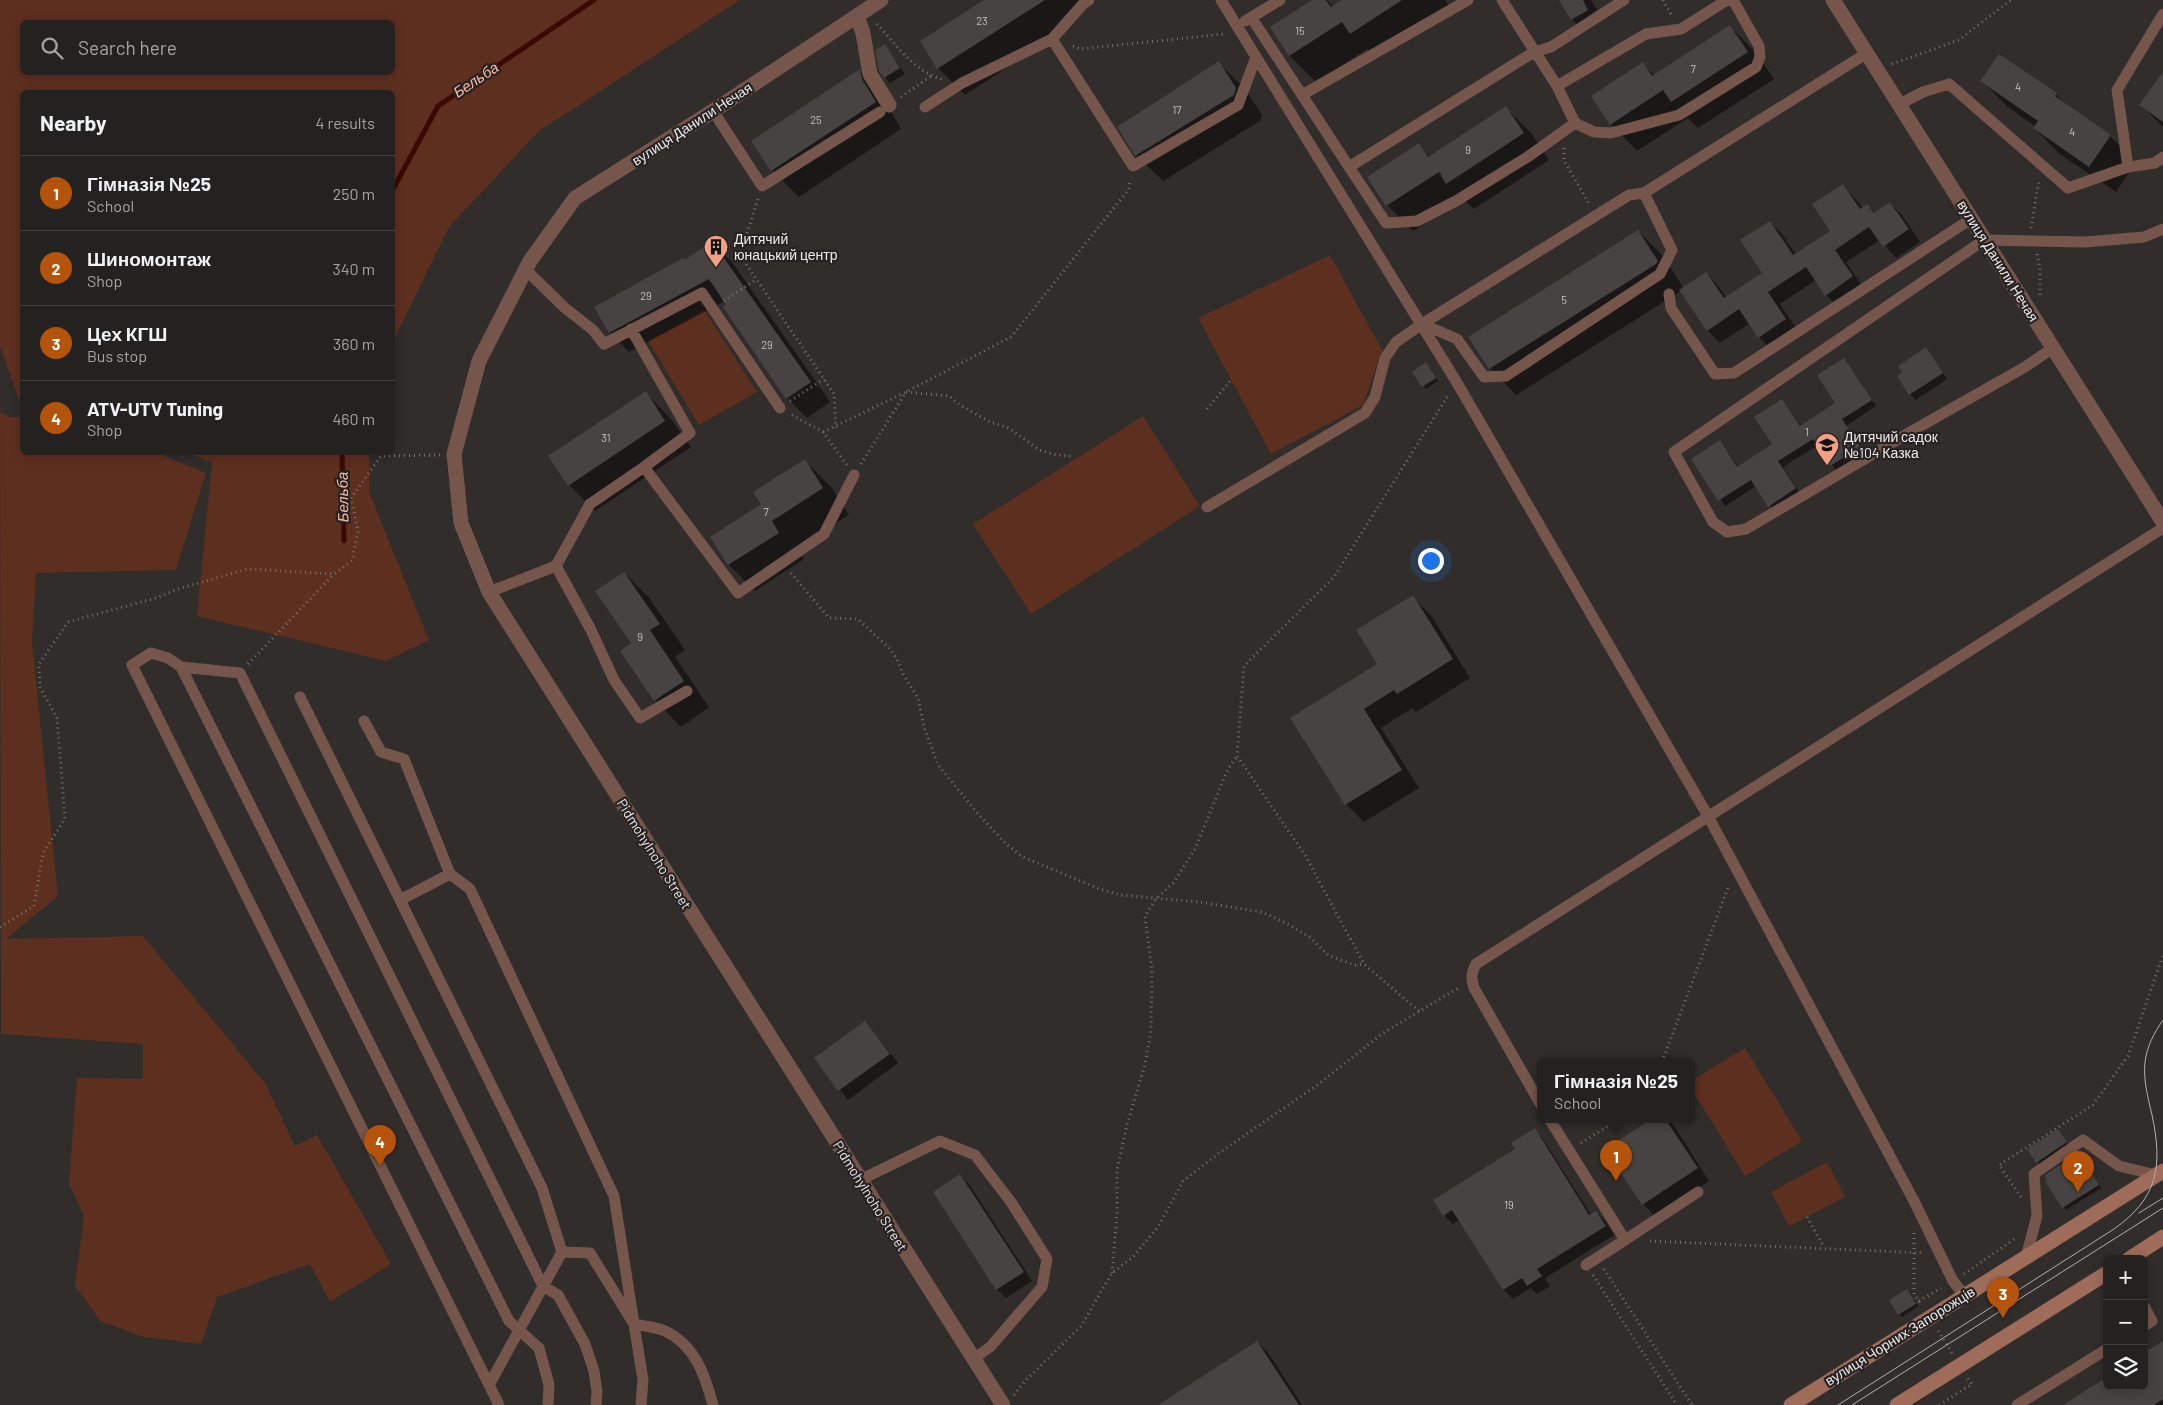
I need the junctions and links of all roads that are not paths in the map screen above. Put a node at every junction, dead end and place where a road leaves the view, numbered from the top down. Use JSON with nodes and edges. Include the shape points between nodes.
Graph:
{"nodes":[{"id":1,"x":881,"y":0,"type":"edge"},
{"id":2,"x":1089,"y":0,"type":"edge"},
{"id":3,"x":1221,"y":0,"type":"edge"},
{"id":4,"x":1280,"y":0,"type":"edge"},
{"id":5,"x":1468,"y":0,"type":"edge"},
{"id":6,"x":1502,"y":0,"type":"edge"},
{"id":7,"x":1624,"y":0,"type":"edge"},
{"id":8,"x":1726,"y":0,"type":"edge"},
{"id":9,"x":1734,"y":0,"type":"edge"},
{"id":10,"x":1834,"y":0,"type":"edge"},
{"id":11,"x":1610,"y":4,"type":"edge"},
{"id":12,"x":861,"y":13,"type":"junction"},
{"id":13,"x":2163,"y":14,"type":"edge"},
{"id":14,"x":1250,"y":17,"type":"junction"},
{"id":15,"x":1239,"y":29,"type":"junction"},
{"id":16,"x":1052,"y":39,"type":"junction"},
{"id":17,"x":1534,"y":52,"type":"junction"},
{"id":18,"x":1868,"y":53,"type":"junction"},
{"id":19,"x":1256,"y":57,"type":"junction"},
{"id":20,"x":1557,"y":86,"type":"junction"},
{"id":21,"x":1302,"y":95,"type":"junction"},
{"id":22,"x":1900,"y":104,"type":"junction"},
{"id":23,"x":925,"y":107,"type":"dead end"},
{"id":24,"x":884,"y":109,"type":"joint"},
{"id":25,"x":713,"y":111,"type":"junction"},
{"id":26,"x":1575,"y":123,"type":"junction"},
{"id":27,"x":2163,"y":157,"type":"edge"},
{"id":28,"x":1349,"y":167,"type":"junction"},
{"id":29,"x":2128,"y":167,"type":"junction"},
{"id":30,"x":1644,"y":194,"type":"junction"},
{"id":31,"x":1971,"y":219,"type":"junction"},
{"id":32,"x":2163,"y":229,"type":"edge"},
{"id":33,"x":1984,"y":240,"type":"junction"},
{"id":34,"x":526,"y":270,"type":"junction"},
{"id":35,"x":1669,"y":294,"type":"dead end"},
{"id":36,"x":1422,"y":324,"type":"junction"},
{"id":37,"x":631,"y":329,"type":"junction"},
{"id":38,"x":2053,"y":348,"type":"junction"},
{"id":39,"x":780,"y":408,"type":"road end"},
{"id":40,"x":644,"y":467,"type":"junction"},
{"id":41,"x":854,"y":475,"type":"road end"},
{"id":42,"x":1207,"y":507,"type":"dead end"},
{"id":43,"x":2163,"y":522,"type":"edge"},
{"id":44,"x":2163,"y":528,"type":"edge"},
{"id":45,"x":556,"y":566,"type":"junction"},
{"id":46,"x":488,"y":592,"type":"junction"},
{"id":47,"x":181,"y":666,"type":"junction"},
{"id":48,"x":687,"y":691,"type":"dead end"},
{"id":49,"x":300,"y":697,"type":"dead end"},
{"id":50,"x":364,"y":720,"type":"dead end"},
{"id":51,"x":1708,"y":816,"type":"junction"},
{"id":52,"x":450,"y":874,"type":"junction"},
{"id":53,"x":400,"y":900,"type":"junction"},
{"id":54,"x":1537,"y":1098,"type":"edge"},
{"id":55,"x":1552,"y":1123,"type":"edge"},
{"id":56,"x":2160,"y":1173,"type":"edge"},
{"id":57,"x":860,"y":1180,"type":"junction"},
{"id":58,"x":1698,"y":1192,"type":"dead end"},
{"id":59,"x":2163,"y":1236,"type":"edge"},
{"id":60,"x":1624,"y":1240,"type":"junction"},
{"id":61,"x":562,"y":1252,"type":"junction"},
{"id":62,"x":2135,"y":1255,"type":"edge"},
{"id":63,"x":2026,"y":1256,"type":"junction"},
{"id":64,"x":1586,"y":1265,"type":"road end"},
{"id":65,"x":2103,"y":1275,"type":"edge"},
{"id":66,"x":543,"y":1286,"type":"junction"},
{"id":67,"x":1964,"y":1295,"type":"junction"},
{"id":68,"x":2148,"y":1314,"type":"edge"},
{"id":69,"x":634,"y":1324,"type":"junction"},
{"id":70,"x":2148,"y":1324,"type":"edge"},
{"id":71,"x":519,"y":1330,"type":"junction"},
{"id":72,"x":2103,"y":1351,"type":"edge"},
{"id":73,"x":974,"y":1359,"type":"junction"},
{"id":74,"x":489,"y":1385,"type":"junction"},
{"id":75,"x":1006,"y":1402,"type":"edge"},
{"id":76,"x":499,"y":1405,"type":"edge"},
{"id":77,"x":548,"y":1405,"type":"edge"},
{"id":78,"x":596,"y":1405,"type":"edge"},
{"id":79,"x":641,"y":1405,"type":"edge"},
{"id":80,"x":713,"y":1405,"type":"edge"},
{"id":81,"x":1791,"y":1405,"type":"edge"},
{"id":82,"x":1897,"y":1405,"type":"edge"},
{"id":83,"x":2017,"y":1405,"type":"edge"}],
"edges":[{"from":1,"to":12,"type":"street","name":"вулиця Данили Нечая"},
{"from":2,"to":16,"type":"lane"},
{"from":3,"to":15,"type":"lane"},
{"from":4,"to":14,"type":"lane"},
{"from":5,"to":21,"type":"lane"},
{"from":6,"to":17,"type":"lane"},
{"from":7,"to":11,"type":"lane"},
{"from":8,"to":20,"type":"lane","via":[[1681,29],[1646,34]]},
{"from":9,"to":26,"type":"lane","via":[[1759,46],[1760,57],[1756,67],[1679,115],[1611,133],[1594,132]]},
{"from":10,"to":18,"type":"street","name":"вулиця Данили Нечая"},
{"from":11,"to":17,"type":"lane","via":[[1551,47]]},
{"from":12,"to":24,"type":"street","via":[[870,74]]},
{"from":12,"to":25,"type":"street","name":"вулиця Данили Нечая"},
{"from":13,"to":29,"type":"lane","via":[[2117,90]]},
{"from":14,"to":15,"type":"lane"},
{"from":14,"to":21,"type":"lane"},
{"from":15,"to":19,"type":"lane"},
{"from":16,"to":19,"type":"lane","via":[[1133,166],[1238,106]]},
{"from":16,"to":23,"type":"lane","via":[[962,83]]},
{"from":17,"to":20,"type":"lane"},
{"from":17,"to":28,"type":"lane"},
{"from":18,"to":22,"type":"street","name":"вулиця Данили Нечая"},
{"from":18,"to":30,"type":"lane"},
{"from":19,"to":36,"type":"lane"},
{"from":20,"to":26,"type":"lane"},
{"from":21,"to":28,"type":"lane"},
{"from":22,"to":29,"type":"lane","via":[[1949,84],[2068,188]]},
{"from":22,"to":31,"type":"street","name":"вулиця Данили Нечая"},
{"from":24,"to":25,"type":"lane","via":[[762,186]]},
{"from":25,"to":34,"type":"street","name":"вулиця Данили Нечая","via":[[575,198]]},
{"from":26,"to":28,"type":"lane","via":[[1456,201],[1416,221],[1386,222]]},
{"from":27,"to":29,"type":"lane","via":[[2155,163]]},
{"from":30,"to":36,"type":"lane","via":[[1629,195]]},
{"from":30,"to":36,"type":"lane","via":[[1672,250],[1660,274],[1506,376],[1484,376],[1457,339]]},
{"from":31,"to":33,"type":"street","name":"вулиця Данили Нечая"},
{"from":31,"to":35,"type":"lane","via":[[1734,373],[1715,374],[1671,308]]},
{"from":32,"to":33,"type":"lane","via":[[2144,237],[2085,242]]},
{"from":33,"to":38,"type":"street","name":"вулиця Данили Нечая"},
{"from":33,"to":38,"type":"lane","via":[[1674,452],[1713,522],[1727,532],[1746,529]]},
{"from":34,"to":37,"type":"lane","via":[[593,330],[604,344]]},
{"from":34,"to":46,"type":"street","name":"Pidmohylnoho Street","via":[[478,361],[454,454],[460,524]]},
{"from":36,"to":42,"type":"lane","via":[[1396,342],[1385,358],[1375,397],[1365,413]]},
{"from":36,"to":51,"type":"lane"},
{"from":37,"to":39,"type":"lane","via":[[702,293]]},
{"from":37,"to":40,"type":"lane","via":[[690,433]]},
{"from":38,"to":43,"type":"street","name":"вулиця Данили Нечая"},
{"from":40,"to":41,"type":"lane","via":[[738,593],[824,534]]},
{"from":40,"to":45,"type":"lane","via":[[590,504]]},
{"from":44,"to":51,"type":"lane"},
{"from":45,"to":46,"type":"lane"},
{"from":45,"to":48,"type":"lane","via":[[614,680],[640,718]]},
{"from":46,"to":57,"type":"street","name":"Pidmohylnoho Street"},
{"from":47,"to":66,"type":"lane","via":[[240,673]]},
{"from":47,"to":71,"type":"lane","via":[[509,1321]]},
{"from":47,"to":74,"type":"lane","via":[[151,653],[132,665]]},
{"from":49,"to":53,"type":"lane"},
{"from":50,"to":52,"type":"lane","via":[[381,752],[404,759]]},
{"from":51,"to":54,"type":"lane","via":[[1482,960],[1472,971],[1474,988]]},
{"from":51,"to":67,"type":"lane","via":[[1914,1201],[1952,1282]]},
{"from":52,"to":53,"type":"lane"},
{"from":52,"to":69,"type":"lane","via":[[470,889],[614,1196]]},
{"from":53,"to":61,"type":"lane","via":[[542,1188]]},
{"from":55,"to":60,"type":"lane"},
{"from":56,"to":63,"type":"main road","name":"вулиця Чорних Запорожців"},
{"from":56,"to":63,"type":"lane","via":[[2119,1166],[2083,1140],[2034,1174],[2037,1216]]},
{"from":57,"to":73,"type":"street","name":"Pidmohylnoho Street"},
{"from":57,"to":73,"type":"lane","via":[[940,1141],[975,1155],[1011,1202],[1047,1259],[1042,1287],[991,1346]]},
{"from":58,"to":60,"type":"lane"},
{"from":59,"to":62,"type":"main road"},
{"from":60,"to":64,"type":"lane"},
{"from":61,"to":66,"type":"lane"},
{"from":61,"to":69,"type":"lane","via":[[590,1253]]},
{"from":63,"to":67,"type":"main road","name":"вулиця Чорних Запорожців"},
{"from":65,"to":82,"type":"main road"},
{"from":66,"to":71,"type":"lane"},
{"from":66,"to":78,"type":"lane","via":[[558,1295],[585,1344],[594,1371]]},
{"from":67,"to":81,"type":"main road","name":"вулиця Чорних Запорожців"},
{"from":68,"to":70,"type":"lane","via":[[2152,1321]]},
{"from":69,"to":79,"type":"lane","via":[[642,1380]]},
{"from":69,"to":80,"type":"lane","via":[[664,1331],[690,1348],[700,1366]]},
{"from":71,"to":74,"type":"lane"},
{"from":71,"to":77,"type":"lane","via":[[539,1348],[550,1385]]},
{"from":72,"to":83,"type":"lane"},
{"from":73,"to":75,"type":"street","name":"Pidmohylnoho Street"},
{"from":74,"to":76,"type":"lane"}]}
